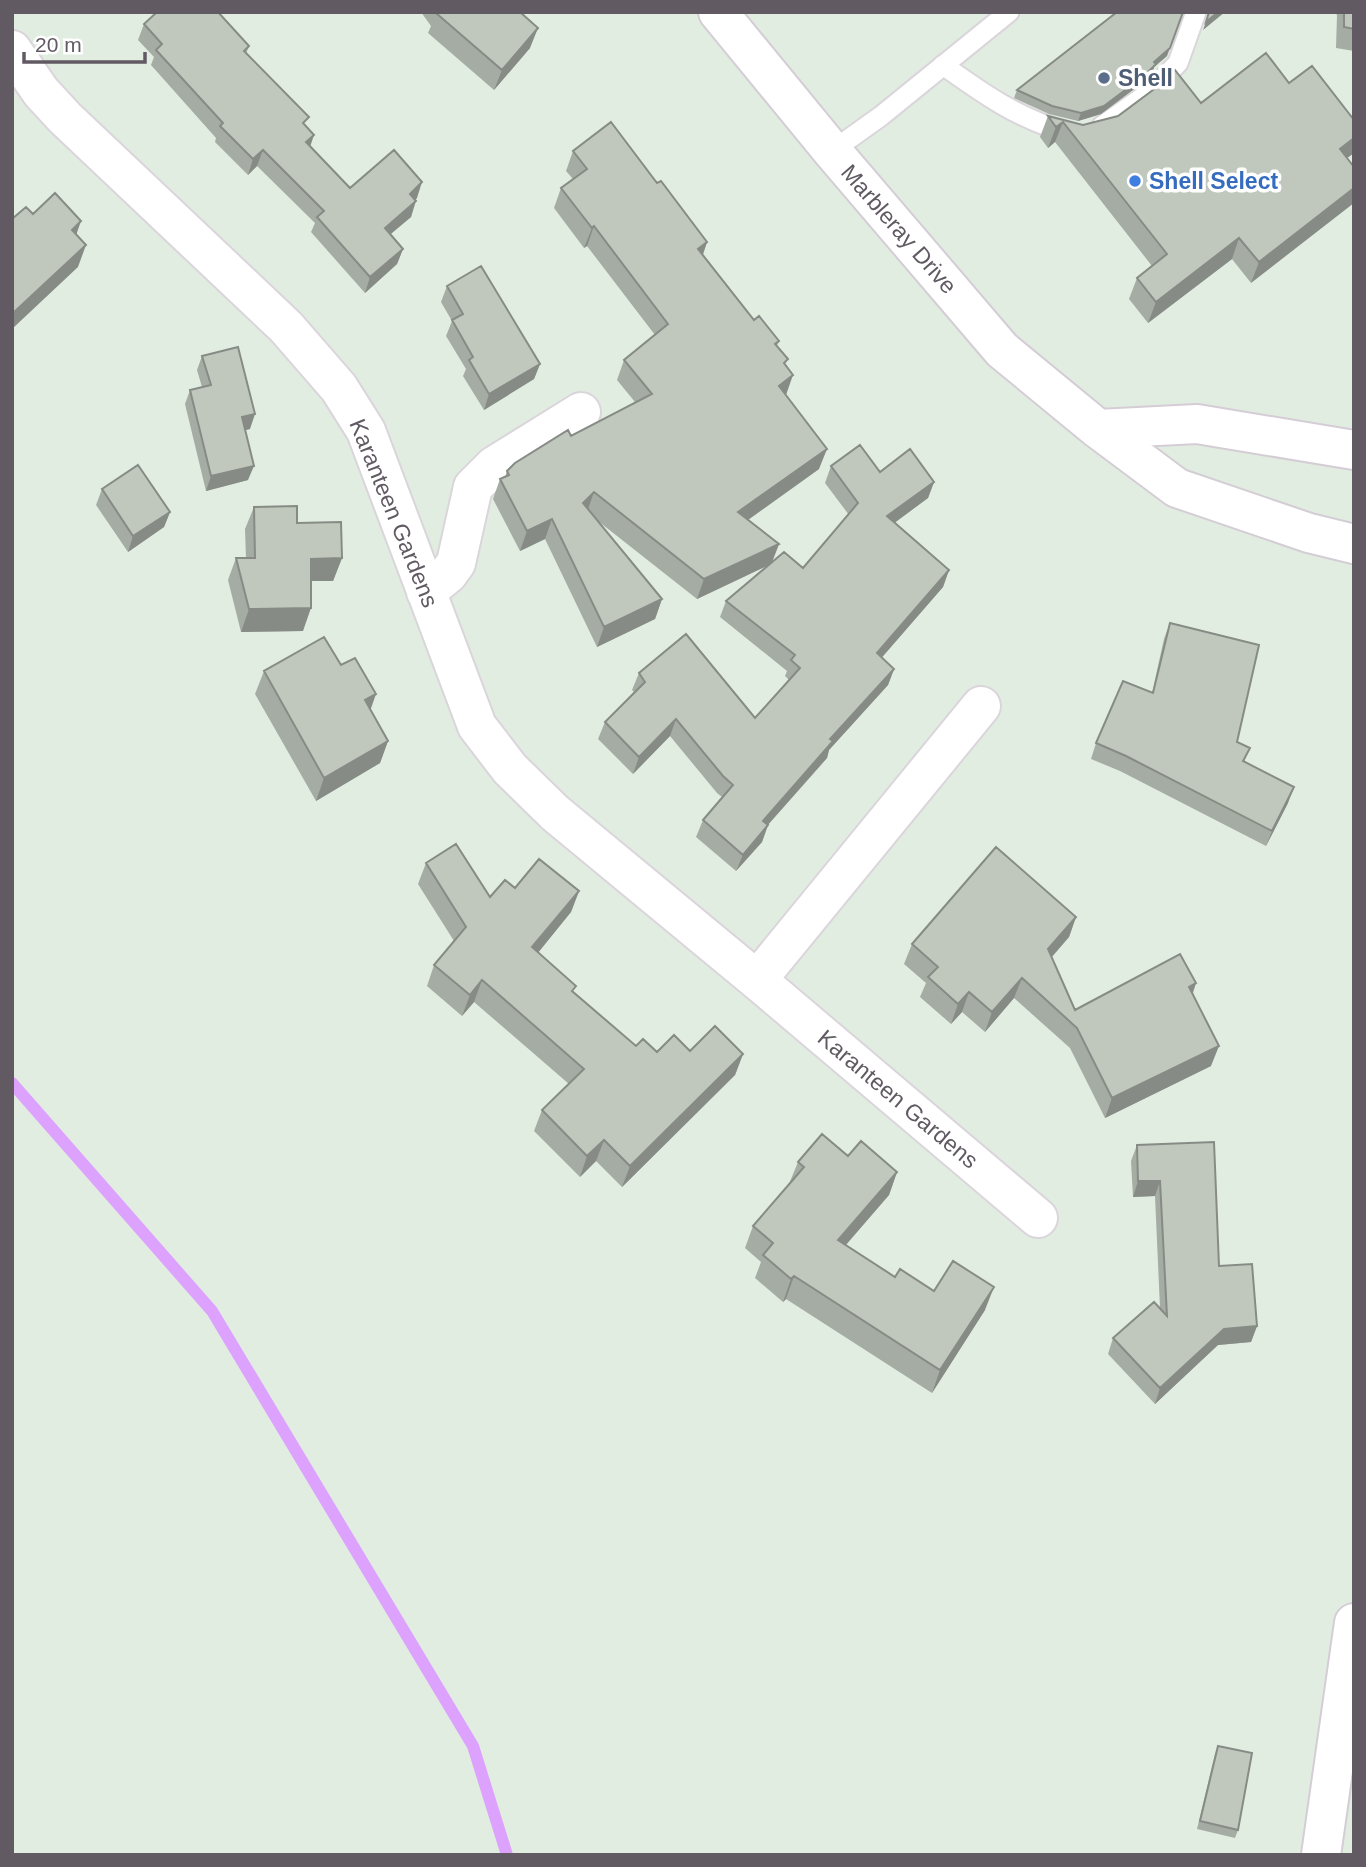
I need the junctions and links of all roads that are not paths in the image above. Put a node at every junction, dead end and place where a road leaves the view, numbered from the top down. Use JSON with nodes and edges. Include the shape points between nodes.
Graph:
{"nodes":[{"id":1,"x":718,"y":12,"type":"edge"},
{"id":2,"x":1009,"y":12,"type":"edge"},
{"id":3,"x":1196,"y":12,"type":"edge"},
{"id":4,"x":12,"y":50,"type":"edge"},
{"id":5,"x":943,"y":65,"type":"junction"},
{"id":6,"x":832,"y":151,"type":"junction"},
{"id":7,"x":582,"y":412,"type":"dead end"},
{"id":8,"x":1098,"y":429,"type":"junction"},
{"id":9,"x":1354,"y":450,"type":"edge"},
{"id":10,"x":1354,"y":544,"type":"edge"},
{"id":11,"x":426,"y":592,"type":"junction"},
{"id":12,"x":981,"y":706,"type":"dead end"},
{"id":13,"x":757,"y":980,"type":"junction"},
{"id":14,"x":1038,"y":1218,"type":"dead end"},
{"id":15,"x":1354,"y":1623,"type":"edge"},
{"id":16,"x":1321,"y":1855,"type":"edge"}],
"edges":[{"from":1,"to":6,"type":"street","name":"Marbleray Drive"},
{"from":2,"to":5,"type":"lane"},
{"from":3,"to":5,"type":"lane","via":[[1178,63],[1150,92],[1107,125],[1078,134],[1045,126],[996,103]]},
{"from":4,"to":11,"type":"street","name":"Karanteen Gardens","via":[[65,118],[286,327],[339,388],[366,431]]},
{"from":5,"to":6,"type":"lane"},
{"from":6,"to":8,"type":"street","name":"Marbleray Drive","via":[[1002,350]]},
{"from":7,"to":11,"type":"street","via":[[494,466],[473,487],[456,563]]},
{"from":8,"to":9,"type":"street","via":[[1197,424]]},
{"from":8,"to":10,"type":"street","name":"Marbleray Drive","via":[[1177,488]]},
{"from":11,"to":13,"type":"street","name":"Karanteen Gardens","via":[[477,726],[510,769],[555,813]]},
{"from":12,"to":13,"type":"street"},
{"from":13,"to":14,"type":"street","name":"Karanteen Gardens"},
{"from":15,"to":16,"type":"street"}]}
